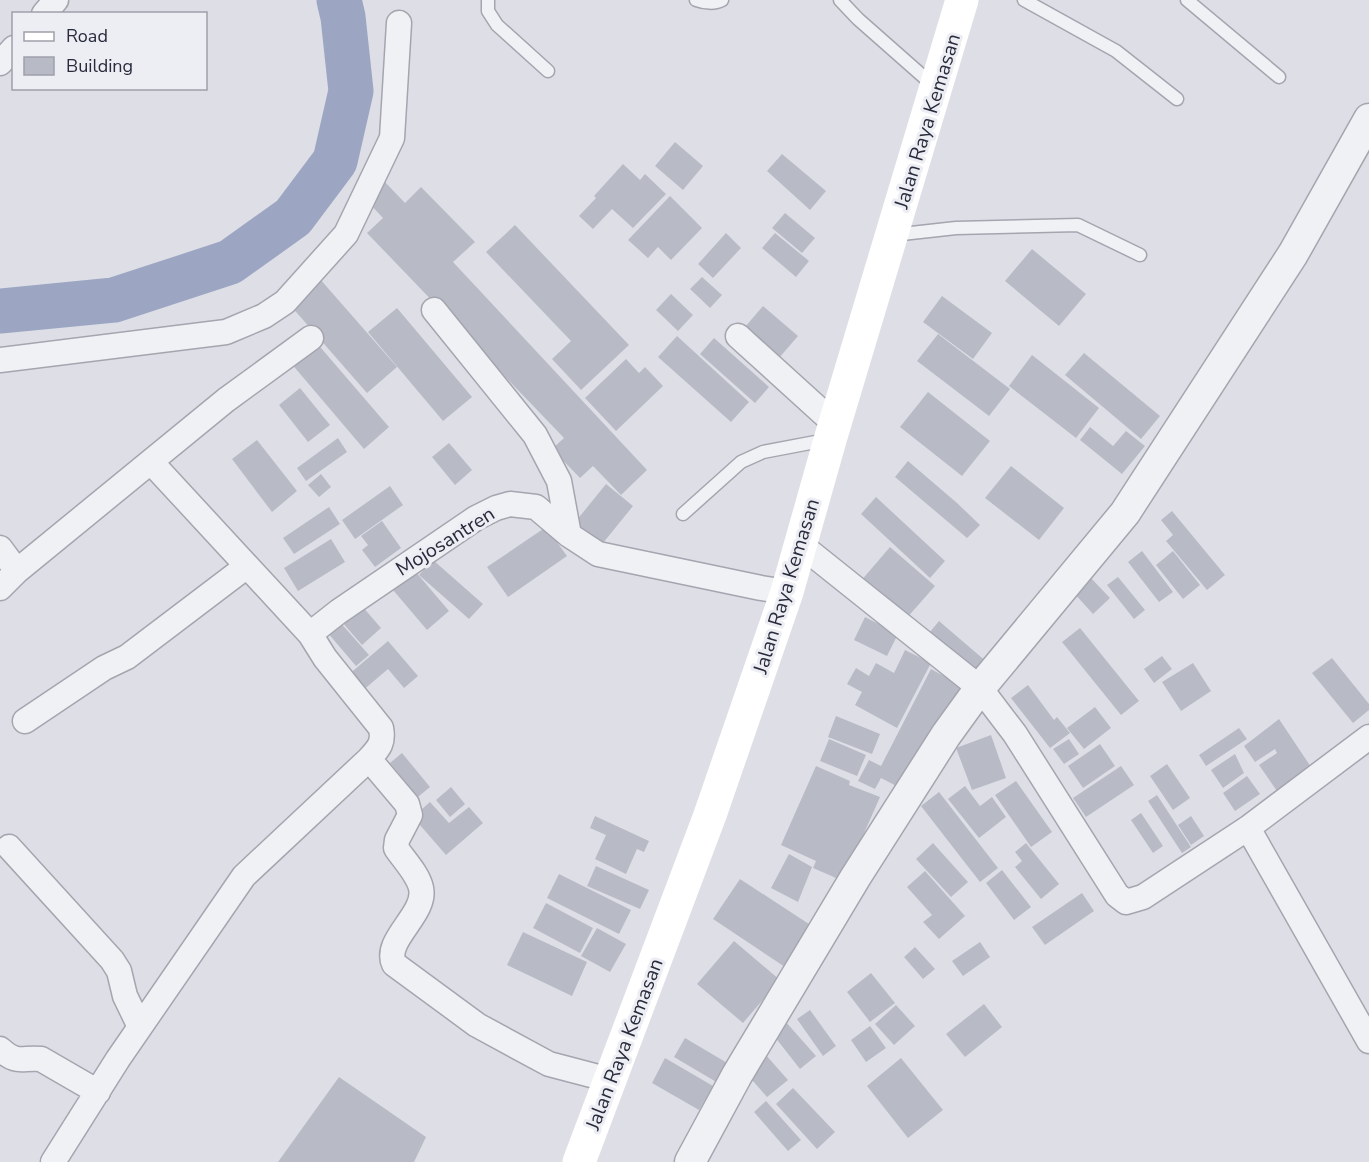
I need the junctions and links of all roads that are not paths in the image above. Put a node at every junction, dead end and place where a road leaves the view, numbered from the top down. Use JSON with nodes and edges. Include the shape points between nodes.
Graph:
{"nodes":[{"id":1,"x":56,"y":0,"type":"edge"},
{"id":2,"x":488,"y":0,"type":"edge"},
{"id":3,"x":696,"y":0,"type":"edge"},
{"id":4,"x":723,"y":0,"type":"edge"},
{"id":5,"x":840,"y":0,"type":"edge"},
{"id":6,"x":1024,"y":0,"type":"edge"},
{"id":7,"x":1187,"y":0,"type":"edge"},
{"id":8,"x":957,"y":7,"type":"edge"},
{"id":9,"x":46,"y":12,"type":"edge"},
{"id":10,"x":399,"y":23,"type":"dead end"},
{"id":11,"x":12,"y":50,"type":"edge"},
{"id":12,"x":0,"y":63,"type":"edge"},
{"id":13,"x":548,"y":71,"type":"dead end"},
{"id":14,"x":1280,"y":77,"type":"dead end"},
{"id":15,"x":937,"y":88,"type":"junction"},
{"id":16,"x":1177,"y":99,"type":"dead end"},
{"id":17,"x":1369,"y":120,"type":"edge"},
{"id":18,"x":893,"y":235,"type":"junction"},
{"id":19,"x":1140,"y":255,"type":"dead end"},
{"id":20,"x":434,"y":310,"type":"dead end"},
{"id":21,"x":738,"y":336,"type":"dead end"},
{"id":22,"x":310,"y":338,"type":"dead end"},
{"id":23,"x":0,"y":360,"type":"edge"},
{"id":24,"x":833,"y":432,"type":"junction"},
{"id":25,"x":152,"y":462,"type":"junction"},
{"id":26,"x":683,"y":514,"type":"dead end"},
{"id":27,"x":569,"y":535,"type":"junction"},
{"id":28,"x":801,"y":545,"type":"junction"},
{"id":29,"x":0,"y":548,"type":"edge"},
{"id":30,"x":247,"y":566,"type":"junction"},
{"id":31,"x":8,"y":580,"type":"edge"},
{"id":32,"x":787,"y":592,"type":"junction"},
{"id":33,"x":310,"y":634,"type":"junction"},
{"id":34,"x":980,"y":688,"type":"junction"},
{"id":35,"x":25,"y":722,"type":"dead end"},
{"id":36,"x":1369,"y":737,"type":"edge"},
{"id":37,"x":369,"y":759,"type":"junction"},
{"id":38,"x":1248,"y":828,"type":"junction"},
{"id":39,"x":9,"y":847,"type":"dead end"},
{"id":40,"x":140,"y":1028,"type":"junction"},
{"id":41,"x":1369,"y":1041,"type":"edge"},
{"id":42,"x":0,"y":1049,"type":"edge"},
{"id":43,"x":610,"y":1080,"type":"junction"},
{"id":44,"x":98,"y":1092,"type":"junction"},
{"id":45,"x":53,"y":1162,"type":"edge"},
{"id":46,"x":579,"y":1162,"type":"edge"},
{"id":47,"x":690,"y":1162,"type":"edge"}],
"edges":[{"from":1,"to":9,"type":"street"},
{"from":2,"to":13,"type":"lane","via":[[488,11],[497,25]]},
{"from":3,"to":4,"type":"lane"},
{"from":5,"to":15,"type":"lane"},
{"from":6,"to":16,"type":"lane","via":[[1116,51]]},
{"from":7,"to":14,"type":"lane"},
{"from":8,"to":15,"type":"main road","name":"Jalan Raya Kemasan"},
{"from":10,"to":23,"type":"street","via":[[392,138],[346,234],[285,302],[226,332]]},
{"from":11,"to":12,"type":"street"},
{"from":15,"to":18,"type":"main road","name":"Jalan Raya Kemasan"},
{"from":17,"to":34,"type":"street","via":[[1293,254],[1125,513]]},
{"from":18,"to":19,"type":"lane","via":[[956,228],[1078,225]]},
{"from":18,"to":24,"type":"main road","name":"Jalan Raya Kemasan"},
{"from":20,"to":27,"type":"street","via":[[535,435],[559,481]]},
{"from":21,"to":24,"type":"street"},
{"from":22,"to":25,"type":"street","via":[[226,400]]},
{"from":24,"to":26,"type":"lane","via":[[741,462]]},
{"from":24,"to":28,"type":"main road","name":"Jalan Raya Kemasan"},
{"from":25,"to":30,"type":"street"},
{"from":25,"to":31,"type":"street"},
{"from":27,"to":32,"type":"street","name":"Mojosantren","via":[[598,554]]},
{"from":27,"to":33,"type":"street","name":"Mojosantren","via":[[536,507],[510,504],[496,508]]},
{"from":28,"to":32,"type":"main road","name":"Jalan Raya Kemasan"},
{"from":28,"to":34,"type":"street"},
{"from":29,"to":31,"type":"street"},
{"from":30,"to":33,"type":"street"},
{"from":30,"to":35,"type":"street","via":[[127,657],[104,668]]},
{"from":32,"to":43,"type":"main road","name":"Jalan Raya Kemasan","via":[[710,815]]},
{"from":33,"to":37,"type":"street","via":[[381,728],[381,744]]},
{"from":34,"to":38,"type":"street","via":[[1015,734],[1123,900],[1130,902],[1143,897]]},
{"from":34,"to":47,"type":"street","via":[[855,878],[737,1075]]},
{"from":36,"to":38,"type":"street"},
{"from":37,"to":40,"type":"street","via":[[244,876]]},
{"from":37,"to":43,"type":"street","via":[[407,804],[410,815],[396,848],[419,881],[422,895],[393,948],[394,964],[477,1025],[538,1059]]},
{"from":38,"to":41,"type":"street"},
{"from":39,"to":40,"type":"street","via":[[112,960]]},
{"from":40,"to":44,"type":"street"},
{"from":42,"to":44,"type":"street","via":[[19,1060],[40,1059]]},
{"from":43,"to":46,"type":"main road","name":"Jalan Raya Kemasan"},
{"from":44,"to":45,"type":"street"}]}
